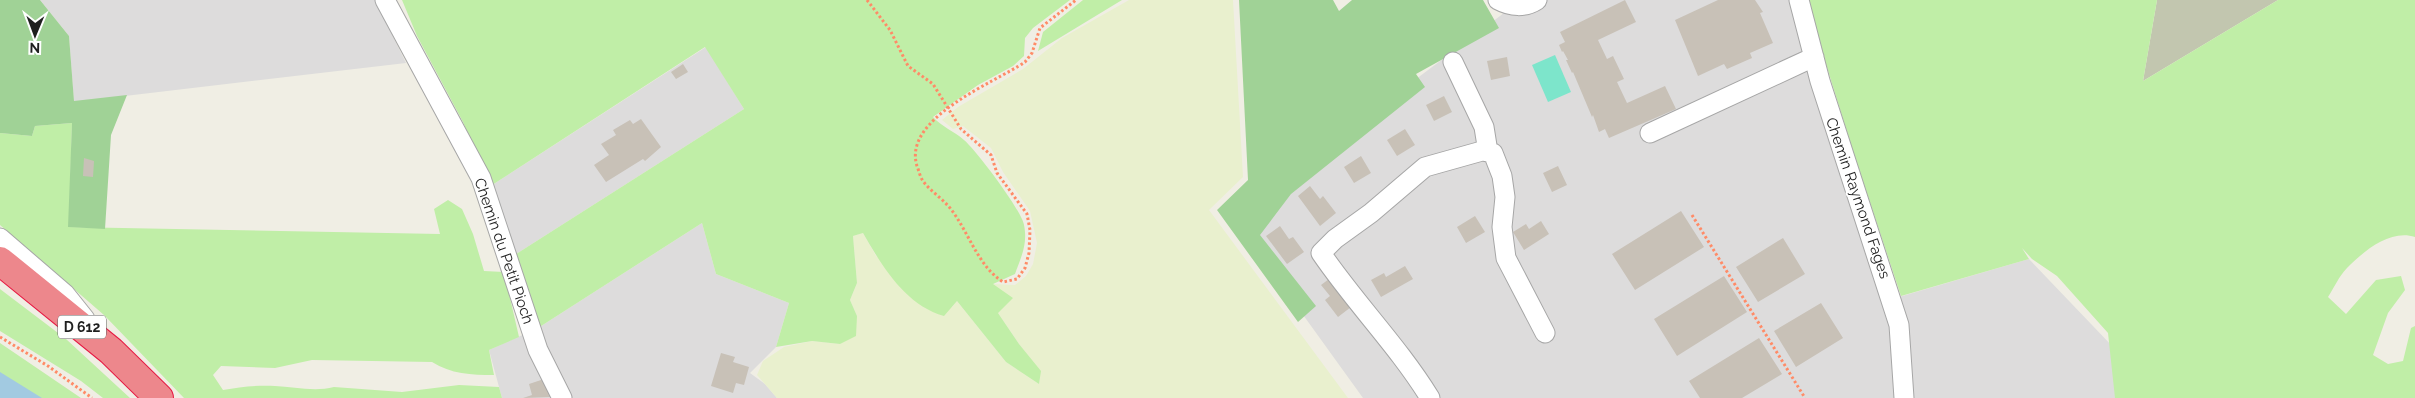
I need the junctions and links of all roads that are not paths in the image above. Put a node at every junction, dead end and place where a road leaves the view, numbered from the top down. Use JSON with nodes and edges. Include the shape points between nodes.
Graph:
{"nodes":[{"id":1,"x":385,"y":0,"type":"edge"},
{"id":2,"x":1498,"y":0,"type":"edge"},
{"id":3,"x":1537,"y":0,"type":"edge"},
{"id":4,"x":1799,"y":0,"type":"edge"},
{"id":5,"x":1814,"y":57,"type":"junction"},
{"id":6,"x":1453,"y":62,"type":"dead end"},
{"id":7,"x":1650,"y":133,"type":"dead end"},
{"id":8,"x":1488,"y":152,"type":"junction"},
{"id":9,"x":0,"y":238,"type":"edge"},
{"id":10,"x":0,"y":261,"type":"edge"},
{"id":11,"x":1546,"y":332,"type":"dead end"},
{"id":12,"x":111,"y":351,"type":"junction"},
{"id":13,"x":159,"y":398,"type":"edge"},
{"id":14,"x":562,"y":398,"type":"edge"},
{"id":15,"x":1430,"y":398,"type":"edge"},
{"id":16,"x":1904,"y":398,"type":"edge"}],
"edges":[{"from":1,"to":14,"type":"street","name":"Chemin du Petit Pioch","via":[[481,178],[538,350]]},
{"from":2,"to":3,"type":"street","via":[[1513,6],[1529,5]]},
{"from":4,"to":5,"type":"street","name":"Chemin Raymond Fages"},
{"from":5,"to":7,"type":"street"},
{"from":5,"to":16,"type":"street","name":"Chemin Raymond Fages","via":[[1843,156],[1893,301],[1899,325]]},
{"from":6,"to":8,"type":"street","via":[[1484,128]]},
{"from":8,"to":11,"type":"street","via":[[1493,153],[1502,176],[1506,258]]},
{"from":8,"to":15,"type":"street","via":[[1482,150],[1425,167],[1321,253],[1340,281],[1410,365]]},
{"from":9,"to":12,"type":"street","via":[[65,294]]},
{"from":10,"to":12,"type":"highway","number":"D 612"},
{"from":12,"to":13,"type":"highway","number":"D 612"}]}
